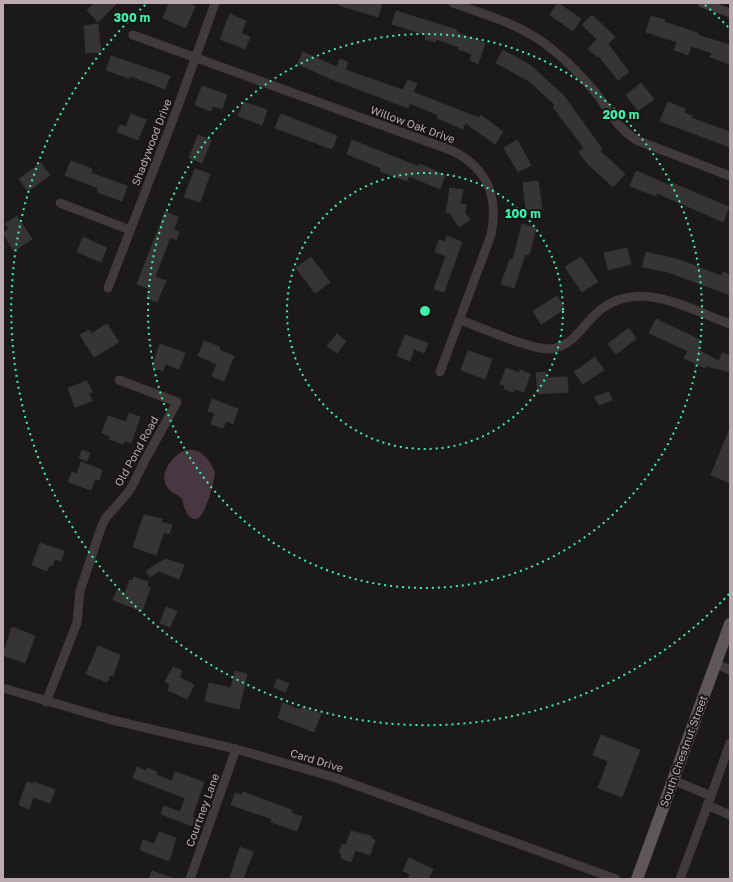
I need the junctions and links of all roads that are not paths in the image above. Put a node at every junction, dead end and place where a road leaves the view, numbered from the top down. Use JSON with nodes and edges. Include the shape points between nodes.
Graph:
{"nodes":[{"id":1,"x":215,"y":3,"type":"edge"},
{"id":2,"x":453,"y":3,"type":"edge"},
{"id":3,"x":702,"y":3,"type":"edge"},
{"id":4,"x":730,"y":13,"type":"edge"},
{"id":5,"x":133,"y":35,"type":"dead end"},
{"id":6,"x":196,"y":58,"type":"junction"},
{"id":7,"x":730,"y":176,"type":"edge"},
{"id":8,"x":60,"y":203,"type":"dead end"},
{"id":9,"x":130,"y":230,"type":"junction"},
{"id":10,"x":108,"y":288,"type":"dead end"},
{"id":11,"x":460,"y":320,"type":"junction"},
{"id":12,"x":730,"y":324,"type":"edge"},
{"id":13,"x":440,"y":372,"type":"dead end"},
{"id":14,"x":119,"y":380,"type":"dead end"},
{"id":15,"x":730,"y":624,"type":"edge"},
{"id":16,"x":716,"y":664,"type":"junction"},
{"id":17,"x":730,"y":670,"type":"edge"},
{"id":18,"x":3,"y":688,"type":"edge"},
{"id":19,"x":46,"y":702,"type":"junction"},
{"id":20,"x":730,"y":743,"type":"edge"},
{"id":21,"x":236,"y":749,"type":"junction"},
{"id":22,"x":673,"y":780,"type":"junction"},
{"id":23,"x":711,"y":796,"type":"junction"},
{"id":24,"x":708,"y":805,"type":"junction"},
{"id":25,"x":730,"y":814,"type":"edge"},
{"id":26,"x":190,"y":879,"type":"edge"},
{"id":27,"x":616,"y":879,"type":"edge"},
{"id":28,"x":638,"y":879,"type":"edge"},
{"id":29,"x":680,"y":879,"type":"edge"}],
"edges":[{"from":1,"to":6,"type":"street","name":"Shadywood Drive"},
{"from":2,"to":7,"type":"street","via":[[507,23],[534,36],[551,48],[591,87],[622,131],[636,140]]},
{"from":3,"to":4,"type":"street"},
{"from":5,"to":6,"type":"street","name":"Willow Oak Drive"},
{"from":6,"to":9,"type":"street","name":"Shadywood Drive"},
{"from":6,"to":11,"type":"street","name":"Willow Oak Drive","via":[[453,151],[476,166],[491,191],[494,222]]},
{"from":8,"to":9,"type":"street"},
{"from":9,"to":10,"type":"street","name":"Shadywood Drive"},
{"from":11,"to":12,"type":"street","via":[[534,347],[548,349],[567,344],[578,336],[599,311],[612,302],[629,296],[661,298]]},
{"from":11,"to":13,"type":"street","name":"Willow Oak Drive"},
{"from":14,"to":19,"type":"street","name":"Old Pond Road","via":[[176,402],[130,490],[101,528],[80,592],[76,623]]},
{"from":15,"to":16,"type":"main road","name":"South Chestnut Street"},
{"from":16,"to":17,"type":"street"},
{"from":16,"to":22,"type":"main road","name":"South Chestnut Street"},
{"from":18,"to":19,"type":"street","name":"Card Drive"},
{"from":19,"to":21,"type":"street","name":"Card Drive"},
{"from":20,"to":23,"type":"street"},
{"from":21,"to":26,"type":"street","name":"Courtney Lane"},
{"from":21,"to":27,"type":"street","name":"Card Drive","via":[[336,778]]},
{"from":22,"to":23,"type":"street"},
{"from":22,"to":28,"type":"main road","name":"South Chestnut Street"},
{"from":23,"to":24,"type":"street"},
{"from":24,"to":25,"type":"street"},
{"from":24,"to":29,"type":"street"}]}
